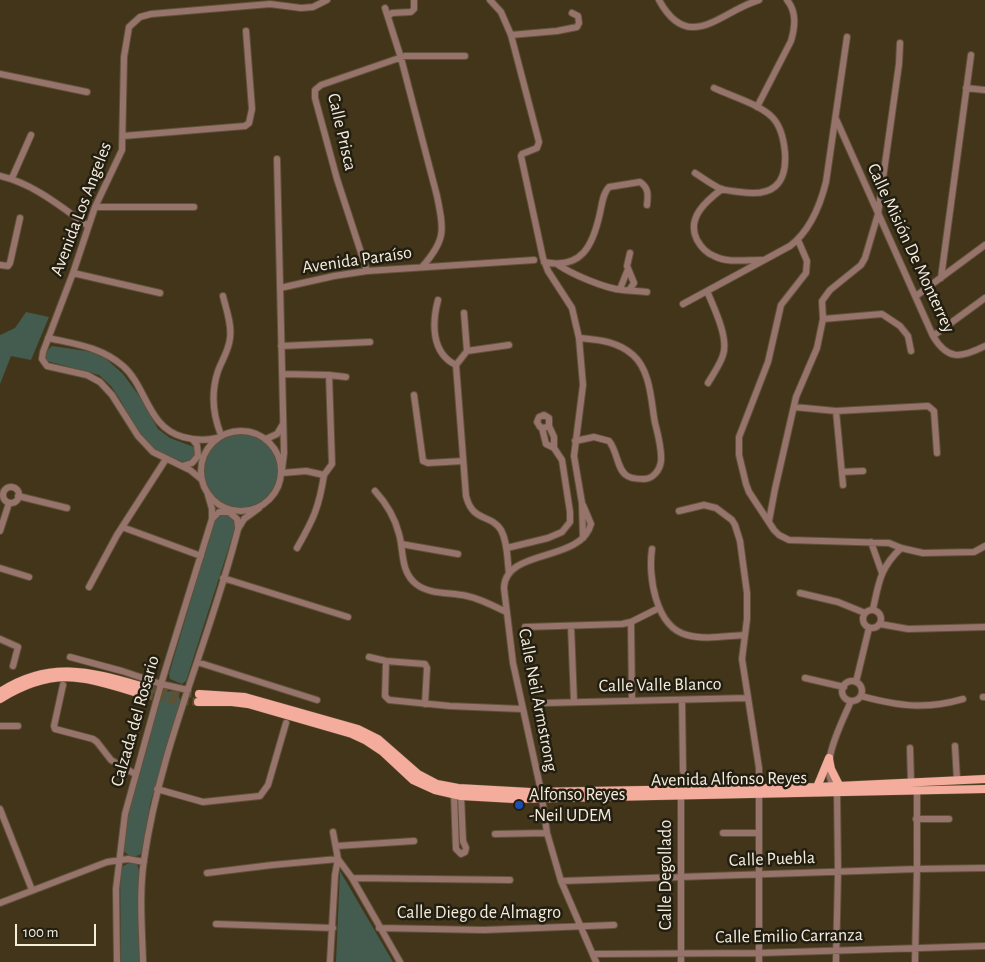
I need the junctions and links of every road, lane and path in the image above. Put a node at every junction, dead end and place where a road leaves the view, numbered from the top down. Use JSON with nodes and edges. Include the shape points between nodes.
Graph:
{"nodes":[{"id":1,"x":327,"y":0,"type":"edge"},
{"id":2,"x":414,"y":0,"type":"edge"},
{"id":3,"x":490,"y":0,"type":"edge"},
{"id":4,"x":659,"y":0,"type":"edge"},
{"id":5,"x":759,"y":0,"type":"edge"},
{"id":6,"x":787,"y":0,"type":"edge"},
{"id":7,"x":270,"y":2,"type":"edge"},
{"id":8,"x":385,"y":8,"type":"dead end"},
{"id":9,"x":572,"y":13,"type":"dead end"},
{"id":10,"x":388,"y":16,"type":"junction"},
{"id":11,"x":246,"y":31,"type":"dead end"},
{"id":12,"x":512,"y":35,"type":"junction"},
{"id":13,"x":847,"y":37,"type":"dead end"},
{"id":14,"x":900,"y":43,"type":"dead end"},
{"id":15,"x":970,"y":55,"type":"dead end"},
{"id":16,"x":464,"y":56,"type":"dead end"},
{"id":17,"x":401,"y":58,"type":"junction"},
{"id":18,"x":0,"y":74,"type":"edge"},
{"id":19,"x":714,"y":88,"type":"dead end"},
{"id":20,"x":966,"y":88,"type":"junction"},
{"id":21,"x":985,"y":90,"type":"edge"},
{"id":22,"x":87,"y":92,"type":"dead end"},
{"id":23,"x":757,"y":107,"type":"junction"},
{"id":24,"x":836,"y":118,"type":"junction"},
{"id":25,"x":31,"y":135,"type":"dead end"},
{"id":26,"x":123,"y":136,"type":"junction"},
{"id":27,"x":277,"y":159,"type":"dead end"},
{"id":28,"x":695,"y":173,"type":"dead end"},
{"id":29,"x":0,"y":176,"type":"edge"},
{"id":30,"x":12,"y":178,"type":"junction"},
{"id":31,"x":722,"y":189,"type":"junction"},
{"id":32,"x":647,"y":205,"type":"dead end"},
{"id":33,"x":95,"y":207,"type":"junction"},
{"id":34,"x":194,"y":207,"type":"dead end"},
{"id":35,"x":878,"y":214,"type":"junction"},
{"id":36,"x":20,"y":218,"type":"dead end"},
{"id":37,"x":88,"y":226,"type":"junction"},
{"id":38,"x":798,"y":240,"type":"junction"},
{"id":39,"x":985,"y":245,"type":"edge"},
{"id":40,"x":630,"y":253,"type":"dead end"},
{"id":41,"x":534,"y":260,"type":"dead end"},
{"id":42,"x":543,"y":260,"type":"junction"},
{"id":43,"x":763,"y":260,"type":"junction"},
{"id":44,"x":557,"y":264,"type":"junction"},
{"id":45,"x":0,"y":266,"type":"edge"},
{"id":46,"x":422,"y":267,"type":"junction"},
{"id":47,"x":628,"y":269,"type":"junction"},
{"id":48,"x":367,"y":271,"type":"junction"},
{"id":49,"x":73,"y":273,"type":"junction"},
{"id":50,"x":941,"y":278,"type":"junction"},
{"id":51,"x":280,"y":288,"type":"junction"},
{"id":52,"x":620,"y":289,"type":"junction"},
{"id":53,"x":630,"y":290,"type":"junction"},
{"id":54,"x":707,"y":291,"type":"junction"},
{"id":55,"x":647,"y":292,"type":"dead end"},
{"id":56,"x":160,"y":293,"type":"dead end"},
{"id":57,"x":224,"y":296,"type":"dead end"},
{"id":58,"x":916,"y":296,"type":"junction"},
{"id":59,"x":985,"y":298,"type":"edge"},
{"id":60,"x":438,"y":300,"type":"dead end"},
{"id":61,"x":683,"y":304,"type":"dead end"},
{"id":62,"x":464,"y":313,"type":"dead end"},
{"id":63,"x":823,"y":319,"type":"junction"},
{"id":64,"x":933,"y":336,"type":"junction"},
{"id":65,"x":48,"y":338,"type":"junction"},
{"id":66,"x":580,"y":338,"type":"junction"},
{"id":67,"x":370,"y":342,"type":"dead end"},
{"id":68,"x":509,"y":345,"type":"dead end"},
{"id":69,"x":281,"y":346,"type":"junction"},
{"id":70,"x":985,"y":346,"type":"edge"},
{"id":71,"x":467,"y":351,"type":"junction"},
{"id":72,"x":912,"y":351,"type":"dead end"},
{"id":73,"x":456,"y":365,"type":"junction"},
{"id":74,"x":282,"y":374,"type":"junction"},
{"id":75,"x":329,"y":375,"type":"junction"},
{"id":76,"x":346,"y":377,"type":"dead end"},
{"id":77,"x":708,"y":383,"type":"dead end"},
{"id":78,"x":414,"y":395,"type":"dead end"},
{"id":79,"x":794,"y":407,"type":"junction"},
{"id":80,"x":836,"y":411,"type":"junction"},
{"id":81,"x":283,"y":423,"type":"junction"},
{"id":82,"x":545,"y":427,"type":"dead end"},
{"id":83,"x":219,"y":437,"type":"junction"},
{"id":84,"x":266,"y":439,"type":"junction"},
{"id":85,"x":194,"y":440,"type":"junction"},
{"id":86,"x":575,"y":441,"type":"junction"},
{"id":87,"x":937,"y":453,"type":"dead end"},
{"id":88,"x":166,"y":459,"type":"junction"},
{"id":89,"x":463,"y":461,"type":"junction"},
{"id":90,"x":182,"y":466,"type":"junction"},
{"id":91,"x":863,"y":471,"type":"dead end"},
{"id":92,"x":282,"y":472,"type":"junction"},
{"id":93,"x":842,"y":472,"type":"junction"},
{"id":94,"x":324,"y":475,"type":"junction"},
{"id":95,"x":201,"y":478,"type":"junction"},
{"id":96,"x":843,"y":485,"type":"dead end"},
{"id":97,"x":374,"y":491,"type":"dead end"},
{"id":98,"x":208,"y":495,"type":"junction"},
{"id":99,"x":2,"y":496,"type":"edge"},
{"id":100,"x":18,"y":496,"type":"junction"},
{"id":101,"x":9,"y":503,"type":"junction"},
{"id":102,"x":67,"y":508,"type":"dead end"},
{"id":103,"x":258,"y":508,"type":"junction"},
{"id":104,"x":679,"y":511,"type":"dead end"},
{"id":105,"x":212,"y":519,"type":"junction"},
{"id":106,"x":769,"y":521,"type":"junction"},
{"id":107,"x":122,"y":527,"type":"junction"},
{"id":108,"x":238,"y":529,"type":"junction"},
{"id":109,"x":0,"y":530,"type":"edge"},
{"id":110,"x":871,"y":542,"type":"junction"},
{"id":111,"x":401,"y":544,"type":"junction"},
{"id":112,"x":985,"y":546,"type":"edge"},
{"id":113,"x":297,"y":548,"type":"dead end"},
{"id":114,"x":507,"y":548,"type":"junction"},
{"id":115,"x":901,"y":548,"type":"junction"},
{"id":116,"x":652,"y":549,"type":"dead end"},
{"id":117,"x":458,"y":554,"type":"dead end"},
{"id":118,"x":201,"y":556,"type":"junction"},
{"id":119,"x":0,"y":568,"type":"edge"},
{"id":120,"x":509,"y":573,"type":"junction"},
{"id":121,"x":882,"y":573,"type":"junction"},
{"id":122,"x":29,"y":577,"type":"dead end"},
{"id":123,"x":223,"y":578,"type":"junction"},
{"id":124,"x":89,"y":587,"type":"dead end"},
{"id":125,"x":800,"y":593,"type":"dead end"},
{"id":126,"x":658,"y":608,"type":"junction"},
{"id":127,"x":873,"y":610,"type":"junction"},
{"id":128,"x":506,"y":612,"type":"junction"},
{"id":129,"x":865,"y":613,"type":"junction"},
{"id":130,"x":348,"y":617,"type":"dead end"},
{"id":131,"x":630,"y":622,"type":"junction"},
{"id":132,"x":880,"y":624,"type":"junction"},
{"id":133,"x":571,"y":626,"type":"junction"},
{"id":134,"x":524,"y":627,"type":"dead end"},
{"id":135,"x":985,"y":627,"type":"edge"},
{"id":136,"x":869,"y":628,"type":"junction"},
{"id":137,"x":744,"y":635,"type":"junction"},
{"id":138,"x":0,"y":640,"type":"edge"},
{"id":139,"x":70,"y":657,"type":"dead end"},
{"id":140,"x":369,"y":657,"type":"dead end"},
{"id":141,"x":386,"y":661,"type":"junction"},
{"id":142,"x":197,"y":662,"type":"junction"},
{"id":143,"x":13,"y":666,"type":"dead end"},
{"id":144,"x":805,"y":678,"type":"dead end"},
{"id":145,"x":856,"y":682,"type":"junction"},
{"id":146,"x":161,"y":684,"type":"junction"},
{"id":147,"x":63,"y":685,"type":"dead end"},
{"id":148,"x":844,"y":687,"type":"junction"},
{"id":149,"x":188,"y":690,"type":"junction"},
{"id":150,"x":0,"y":692,"type":"edge"},
{"id":151,"x":861,"y":696,"type":"junction"},
{"id":152,"x":747,"y":698,"type":"junction"},
{"id":153,"x":963,"y":698,"type":"dead end"},
{"id":154,"x":0,"y":699,"type":"edge"},
{"id":155,"x":317,"y":700,"type":"dead end"},
{"id":156,"x":632,"y":700,"type":"junction"},
{"id":157,"x":682,"y":700,"type":"junction"},
{"id":158,"x":851,"y":701,"type":"junction"},
{"id":159,"x":574,"y":702,"type":"junction"},
{"id":160,"x":545,"y":703,"type":"dead end"},
{"id":161,"x":425,"y":704,"type":"junction"},
{"id":162,"x":522,"y":709,"type":"junction"},
{"id":163,"x":286,"y":723,"type":"dead end"},
{"id":164,"x":0,"y":726,"type":"edge"},
{"id":165,"x":18,"y":726,"type":"dead end"},
{"id":166,"x":955,"y":746,"type":"dead end"},
{"id":167,"x":910,"y":748,"type":"dead end"},
{"id":168,"x":829,"y":758,"type":"junction"},
{"id":169,"x":683,"y":771,"type":"dead end"},
{"id":170,"x":135,"y":774,"type":"junction"},
{"id":171,"x":985,"y":779,"type":"edge"},
{"id":172,"x":957,"y":780,"type":"junction"},
{"id":173,"x":911,"y":782,"type":"junction"},
{"id":174,"x":817,"y":786,"type":"junction"},
{"id":175,"x":836,"y":787,"type":"junction"},
{"id":176,"x":157,"y":789,"type":"junction"},
{"id":177,"x":985,"y":789,"type":"edge"},
{"id":178,"x":917,"y":790,"type":"junction"},
{"id":179,"x":759,"y":791,"type":"junction"},
{"id":180,"x":681,"y":792,"type":"junction"},
{"id":181,"x":458,"y":795,"type":"junction"},
{"id":182,"x":542,"y":795,"type":"junction"},
{"id":183,"x":0,"y":808,"type":"edge"},
{"id":184,"x":949,"y":818,"type":"dead end"},
{"id":185,"x":916,"y":819,"type":"junction"},
{"id":186,"x":333,"y":832,"type":"dead end"},
{"id":187,"x":548,"y":833,"type":"junction"},
{"id":188,"x":723,"y":833,"type":"dead end"},
{"id":189,"x":759,"y":833,"type":"junction"},
{"id":190,"x":496,"y":834,"type":"dead end"},
{"id":191,"x":414,"y":841,"type":"dead end"},
{"id":192,"x":336,"y":846,"type":"junction"},
{"id":193,"x":338,"y":859,"type":"junction"},
{"id":194,"x":119,"y":860,"type":"junction"},
{"id":195,"x":144,"y":862,"type":"junction"},
{"id":196,"x":985,"y":868,"type":"edge"},
{"id":197,"x":917,"y":869,"type":"junction"},
{"id":198,"x":838,"y":872,"type":"junction"},
{"id":199,"x":206,"y":873,"type":"dead end"},
{"id":200,"x":759,"y":874,"type":"junction"},
{"id":201,"x":681,"y":876,"type":"junction"},
{"id":202,"x":352,"y":878,"type":"junction"},
{"id":203,"x":510,"y":880,"type":"dead end"},
{"id":204,"x":561,"y":881,"type":"junction"},
{"id":205,"x":32,"y":890,"type":"junction"},
{"id":206,"x":0,"y":903,"type":"edge"},
{"id":207,"x":216,"y":924,"type":"dead end"},
{"id":208,"x":614,"y":925,"type":"dead end"},
{"id":209,"x":580,"y":927,"type":"junction"},
{"id":210,"x":333,"y":928,"type":"junction"},
{"id":211,"x":379,"y":928,"type":"junction"},
{"id":212,"x":985,"y":946,"type":"edge"},
{"id":213,"x":915,"y":948,"type":"junction"},
{"id":214,"x":836,"y":951,"type":"junction"},
{"id":215,"x":759,"y":953,"type":"junction"},
{"id":216,"x":593,"y":954,"type":"junction"},
{"id":217,"x":681,"y":954,"type":"junction"},
{"id":218,"x":117,"y":962,"type":"edge"},
{"id":219,"x":143,"y":962,"type":"edge"},
{"id":220,"x":330,"y":962,"type":"edge"},
{"id":221,"x":400,"y":962,"type":"edge"},
{"id":222,"x":596,"y":962,"type":"edge"},
{"id":223,"x":681,"y":962,"type":"edge"},
{"id":224,"x":759,"y":962,"type":"edge"},
{"id":225,"x":836,"y":962,"type":"edge"},
{"id":226,"x":915,"y":962,"type":"edge"}],
"edges":[{"from":1,"to":7,"type":"street","via":[[302,8]]},
{"from":2,"to":10,"type":"street","via":[[411,12]]},
{"from":3,"to":12,"type":"street","via":[[501,12]]},
{"from":4,"to":5,"type":"street","via":[[670,19],[692,27],[715,22]]},
{"from":6,"to":23,"type":"street","via":[[794,14],[794,31]]},
{"from":7,"to":26,"type":"street","name":"Avenida Los Angeles","via":[[158,14],[135,21],[129,27],[125,46]]},
{"from":8,"to":10,"type":"street","name":"Avenida Paraíso"},
{"from":9,"to":12,"type":"street","via":[[578,16],[577,26]]},
{"from":10,"to":17,"type":"street","name":"Avenida Paraíso"},
{"from":11,"to":26,"type":"street","via":[[252,115],[249,123],[245,126]]},
{"from":12,"to":42,"type":"street","via":[[538,142],[537,148],[521,156]]},
{"from":13,"to":24,"type":"street"},
{"from":14,"to":35,"type":"street"},
{"from":15,"to":20,"type":"street"},
{"from":16,"to":17,"type":"street","name":"Calle Prisca"},
{"from":17,"to":46,"type":"street","name":"Avenida Paraíso","via":[[442,219],[441,240]]},
{"from":17,"to":48,"type":"street","name":"Calle Prisca","via":[[321,85],[315,92],[337,178]]},
{"from":18,"to":22,"type":"street"},
{"from":19,"to":23,"type":"street"},
{"from":20,"to":21,"type":"street"},
{"from":20,"to":50,"type":"street"},
{"from":23,"to":31,"type":"street","via":[[770,115],[780,129],[785,151],[785,174],[781,182],[768,191],[745,193]]},
{"from":24,"to":35,"type":"street","name":"Calle Misión De Monterrey"},
{"from":24,"to":38,"type":"street","via":[[823,195]]},
{"from":25,"to":30,"type":"street"},
{"from":26,"to":33,"type":"street","name":"Avenida Los Angeles","via":[[121,154]]},
{"from":27,"to":51,"type":"street"},
{"from":28,"to":31,"type":"street"},
{"from":29,"to":30,"type":"street"},
{"from":30,"to":37,"type":"street","via":[[43,194]]},
{"from":31,"to":43,"type":"street","via":[[704,205],[694,222],[694,231],[701,246],[722,259]]},
{"from":32,"to":44,"type":"street","via":[[648,191],[640,182],[609,187],[590,244],[571,262]]},
{"from":33,"to":34,"type":"street"},
{"from":33,"to":37,"type":"street","name":"Avenida Los Angeles"},
{"from":35,"to":58,"type":"street","name":"Calle Misión De Monterrey"},
{"from":35,"to":63,"type":"street","via":[[861,265],[822,300]]},
{"from":36,"to":45,"type":"street","via":[[10,263]]},
{"from":37,"to":49,"type":"street","name":"Avenida Los Angeles"},
{"from":38,"to":43,"type":"street"},
{"from":38,"to":106,"type":"street","via":[[807,261],[806,273],[781,305],[768,362],[739,437],[739,455],[746,484]]},
{"from":39,"to":50,"type":"street"},
{"from":40,"to":47,"type":"street"},
{"from":41,"to":46,"type":"street"},
{"from":42,"to":44,"type":"street"},
{"from":42,"to":66,"type":"street","via":[[572,308]]},
{"from":43,"to":54,"type":"street"},
{"from":44,"to":52,"type":"street","via":[[603,285]]},
{"from":46,"to":48,"type":"street","name":"Avenida Paraíso"},
{"from":47,"to":52,"type":"street"},
{"from":47,"to":53,"type":"street","via":[[634,283]]},
{"from":48,"to":51,"type":"street","name":"Avenida Paraíso"},
{"from":49,"to":56,"type":"street"},
{"from":49,"to":65,"type":"street","name":"Avenida Los Angeles"},
{"from":50,"to":58,"type":"street"},
{"from":51,"to":69,"type":"street","name":"Avenida Paraíso"},
{"from":52,"to":53,"type":"street"},
{"from":53,"to":55,"type":"street"},
{"from":54,"to":61,"type":"street"},
{"from":54,"to":77,"type":"street","via":[[725,345],[722,358]]},
{"from":57,"to":83,"type":"street","via":[[230,338],[218,370],[214,393]]},
{"from":58,"to":64,"type":"street","name":"Calle Misión De Monterrey"},
{"from":59,"to":64,"type":"street"},
{"from":60,"to":73,"type":"street","via":[[434,318],[436,341],[445,357]]},
{"from":62,"to":71,"type":"street"},
{"from":63,"to":72,"type":"street","via":[[882,314],[900,326],[908,336]]},
{"from":63,"to":79,"type":"street","via":[[817,348]]},
{"from":64,"to":70,"type":"street","name":"Calle Misión De Monterrey","via":[[939,346],[950,354],[963,355]]},
{"from":65,"to":85,"type":"street","via":[[90,347],[114,359],[134,379],[158,422],[179,436]]},
{"from":65,"to":88,"type":"street","via":[[42,356],[44,363],[100,382],[138,436],[153,452]]},
{"from":66,"to":86,"type":"street","via":[[583,385]]},
{"from":66,"to":86,"type":"street","via":[[618,344],[634,355],[648,384],[660,466],[650,478],[631,478],[622,471],[609,441],[594,437]]},
{"from":67,"to":69,"type":"street"},
{"from":68,"to":71,"type":"street"},
{"from":69,"to":74,"type":"street","name":"Avenida Paraíso"},
{"from":71,"to":73,"type":"street"},
{"from":73,"to":89,"type":"street"},
{"from":74,"to":75,"type":"street"},
{"from":74,"to":81,"type":"street","name":"Avenida Paraíso"},
{"from":75,"to":76,"type":"street"},
{"from":75,"to":94,"type":"street","via":[[332,464]]},
{"from":78,"to":89,"type":"street","via":[[423,461]]},
{"from":79,"to":80,"type":"street"},
{"from":79,"to":106,"type":"street"},
{"from":80,"to":87,"type":"street","via":[[928,406],[934,411]]},
{"from":80,"to":93,"type":"street"},
{"from":81,"to":84,"type":"street","via":[[277,434]]},
{"from":81,"to":92,"type":"street","name":"Avenida Paraíso"},
{"from":82,"to":114,"type":"street","via":[[546,444],[554,448],[562,460],[570,522],[562,532],[548,538]]},
{"from":83,"to":84,"type":"street","via":[[240,430]]},
{"from":83,"to":85,"type":"street"},
{"from":83,"to":95,"type":"street","via":[[202,460]]},
{"from":84,"to":92,"type":"street","via":[[278,455]]},
{"from":85,"to":90,"type":"street","via":[[198,456],[192,463]]},
{"from":86,"to":120,"type":"street","via":[[583,538],[574,546],[515,567]]},
{"from":88,"to":90,"type":"street"},
{"from":88,"to":107,"type":"street"},
{"from":89,"to":114,"type":"street","via":[[469,504],[476,514],[500,529]]},
{"from":90,"to":95,"type":"street"},
{"from":91,"to":93,"type":"street"},
{"from":92,"to":94,"type":"street","via":[[306,471]]},
{"from":92,"to":103,"type":"street","via":[[276,494]]},
{"from":93,"to":96,"type":"street"},
{"from":94,"to":113,"type":"street","via":[[316,513]]},
{"from":95,"to":98,"type":"street","name":"Calzada del Rosario"},
{"from":97,"to":111,"type":"street","via":[[394,519]]},
{"from":98,"to":103,"type":"street","via":[[231,509],[245,511]]},
{"from":98,"to":105,"type":"street","name":"Calzada del Rosario"},
{"from":99,"to":100,"type":"street","via":[[12,488]]},
{"from":99,"to":101,"type":"street"},
{"from":100,"to":101,"type":"street"},
{"from":100,"to":102,"type":"street"},
{"from":101,"to":109,"type":"street"},
{"from":103,"to":108,"type":"street","via":[[244,519]]},
{"from":104,"to":137,"type":"street","via":[[709,505],[724,512],[735,525],[747,592]]},
{"from":105,"to":108,"type":"street","via":[[220,512],[229,512],[237,519]]},
{"from":105,"to":118,"type":"street","name":"Calzada del Rosario"},
{"from":106,"to":110,"type":"street","via":[[778,535],[789,540]]},
{"from":107,"to":118,"type":"street"},
{"from":107,"to":124,"type":"street"},
{"from":108,"to":123,"type":"street"},
{"from":110,"to":115,"type":"street","via":[[889,543]]},
{"from":110,"to":121,"type":"street"},
{"from":111,"to":117,"type":"street"},
{"from":111,"to":128,"type":"street","via":[[404,567],[416,584],[428,591],[479,599]]},
{"from":112,"to":115,"type":"street","via":[[974,552],[950,554]]},
{"from":114,"to":120,"type":"street"},
{"from":115,"to":121,"type":"street"},
{"from":116,"to":126,"type":"street","via":[[652,588]]},
{"from":118,"to":146,"type":"street","name":"Calzada del Rosario"},
{"from":119,"to":122,"type":"street"},
{"from":120,"to":128,"type":"street","name":"Calle Neil Armstrong","via":[[504,584]]},
{"from":121,"to":127,"type":"street"},
{"from":123,"to":130,"type":"street"},
{"from":123,"to":142,"type":"street"},
{"from":125,"to":129,"type":"street","via":[[838,602]]},
{"from":126,"to":131,"type":"street"},
{"from":126,"to":137,"type":"street","via":[[677,631],[687,635]]},
{"from":127,"to":129,"type":"street"},
{"from":127,"to":132,"type":"street","via":[[880,613]]},
{"from":128,"to":162,"type":"street","name":"Calle Neil Armstrong"},
{"from":129,"to":136,"type":"street","via":[[863,621]]},
{"from":131,"to":133,"type":"street","via":[[611,626]]},
{"from":131,"to":156,"type":"street"},
{"from":132,"to":135,"type":"street","via":[[908,629]]},
{"from":132,"to":136,"type":"street"},
{"from":133,"to":134,"type":"street"},
{"from":133,"to":159,"type":"street"},
{"from":136,"to":145,"type":"street"},
{"from":137,"to":152,"type":"street","via":[[742,659]]},
{"from":138,"to":143,"type":"street","via":[[18,647]]},
{"from":139,"to":146,"type":"street"},
{"from":140,"to":141,"type":"street"},
{"from":141,"to":161,"type":"street","via":[[386,698]]},
{"from":141,"to":161,"type":"street","via":[[425,664]]},
{"from":142,"to":149,"type":"street"},
{"from":142,"to":155,"type":"street"},
{"from":144,"to":148,"type":"street"},
{"from":145,"to":148,"type":"street"},
{"from":145,"to":151,"type":"street","via":[[862,688]]},
{"from":146,"to":149,"type":"street"},
{"from":146,"to":170,"type":"street","name":"Calzada del Rosario"},
{"from":147,"to":170,"type":"street","via":[[54,728],[93,739],[117,765]]},
{"from":148,"to":158,"type":"street","via":[[843,694]]},
{"from":149,"to":176,"type":"street"},
{"from":150,"to":154,"type":"main road","via":[[39,674],[68,670],[110,677],[147,691],[67,676],[41,680]]},
{"from":151,"to":153,"type":"street","via":[[908,706],[949,703]]},
{"from":151,"to":158,"type":"street"},
{"from":152,"to":157,"type":"street","name":"Calle Valle Blanco"},
{"from":152,"to":179,"type":"street","via":[[757,753]]},
{"from":156,"to":157,"type":"street","name":"Calle Valle Blanco"},
{"from":156,"to":159,"type":"street","name":"Calle Valle Blanco"},
{"from":157,"to":169,"type":"street"},
{"from":158,"to":168,"type":"street"},
{"from":159,"to":160,"type":"street","name":"Calle Valle Blanco"},
{"from":161,"to":162,"type":"street"},
{"from":162,"to":182,"type":"street","name":"Calle Neil Armstrong"},
{"from":163,"to":176,"type":"street","via":[[268,785],[260,796],[203,802]]},
{"from":164,"to":165,"type":"street"},
{"from":166,"to":172,"type":"street"},
{"from":167,"to":173,"type":"street"},
{"from":168,"to":174,"type":"main road"},
{"from":168,"to":175,"type":"main road"},
{"from":170,"to":194,"type":"street","name":"Calzada del Rosario","via":[[125,814]]},
{"from":171,"to":172,"type":"main road","name":"Avenida Alfonso Reyes"},
{"from":172,"to":173,"type":"main road","name":"Avenida Alfonso Reyes"},
{"from":172,"to":178,"type":"main road"},
{"from":173,"to":175,"type":"main road","name":"Avenida Alfonso Reyes"},
{"from":174,"to":175,"type":"main road","name":"Avenida Alfonso Reyes"},
{"from":174,"to":179,"type":"main road","name":"Avenida Alfonso Reyes"},
{"from":175,"to":178,"type":"main road","name":"Avenida Alfonso Reyes"},
{"from":175,"to":179,"type":"main road","name":"Avenida Alfonso Reyes"},
{"from":175,"to":198,"type":"street"},
{"from":176,"to":195,"type":"street"},
{"from":177,"to":178,"type":"main road","name":"Avenida Alfonso Reyes"},
{"from":178,"to":185,"type":"street"},
{"from":179,"to":180,"type":"main road","name":"Avenida Alfonso Reyes"},
{"from":179,"to":189,"type":"street"},
{"from":180,"to":182,"type":"main road","name":"Avenida Alfonso Reyes"},
{"from":180,"to":201,"type":"street","name":"Calle Degollado"},
{"from":181,"to":181,"type":"street","via":[[456,849],[461,854],[466,848]]},
{"from":181,"to":182,"type":"main road","name":"Avenida Alfonso Reyes","via":[[514,800]]},
{"from":181,"to":182,"type":"main road","name":"Avenida Alfonso Reyes","via":[[435,790],[413,780],[374,745],[352,734],[248,704],[198,698],[214,694],[245,697],[358,728],[378,739],[418,774],[437,784]]},
{"from":182,"to":187,"type":"street","name":"Calle Neil Armstrong"},
{"from":183,"to":205,"type":"street"},
{"from":184,"to":185,"type":"street"},
{"from":185,"to":197,"type":"street"},
{"from":186,"to":192,"type":"street"},
{"from":187,"to":190,"type":"street"},
{"from":187,"to":204,"type":"street","name":"Calle Neil Armstrong"},
{"from":188,"to":189,"type":"street"},
{"from":189,"to":200,"type":"street"},
{"from":191,"to":192,"type":"street"},
{"from":192,"to":193,"type":"street"},
{"from":193,"to":199,"type":"street"},
{"from":193,"to":202,"type":"street"},
{"from":193,"to":210,"type":"street"},
{"from":194,"to":195,"type":"street"},
{"from":194,"to":205,"type":"street"},
{"from":194,"to":218,"type":"street","name":"Calzada del Rosario"},
{"from":195,"to":219,"type":"street"},
{"from":196,"to":197,"type":"street","name":"Calle Puebla"},
{"from":197,"to":198,"type":"street","name":"Calle Puebla"},
{"from":197,"to":213,"type":"street"},
{"from":198,"to":200,"type":"street","name":"Calle Puebla"},
{"from":198,"to":214,"type":"street"},
{"from":200,"to":201,"type":"street","name":"Calle Puebla"},
{"from":200,"to":215,"type":"street"},
{"from":201,"to":204,"type":"street","name":"Calle Puebla"},
{"from":201,"to":217,"type":"street","name":"Calle Degollado"},
{"from":202,"to":203,"type":"street"},
{"from":202,"to":211,"type":"street"},
{"from":204,"to":209,"type":"street","name":"Calle Neil Armstrong"},
{"from":205,"to":206,"type":"street"},
{"from":207,"to":210,"type":"street"},
{"from":208,"to":209,"type":"street","name":"Calle Diego de Almagro"},
{"from":209,"to":211,"type":"street","name":"Calle Diego de Almagro","via":[[484,930]]},
{"from":209,"to":216,"type":"street","name":"Calle Neil Armstrong"},
{"from":210,"to":220,"type":"street"},
{"from":211,"to":221,"type":"street"},
{"from":212,"to":213,"type":"street","name":"Calle Emilio Carranza"},
{"from":213,"to":214,"type":"street","name":"Calle Emilio Carranza"},
{"from":213,"to":226,"type":"street"},
{"from":214,"to":215,"type":"street","name":"Calle Emilio Carranza"},
{"from":214,"to":225,"type":"street"},
{"from":215,"to":217,"type":"street","name":"Calle Emilio Carranza"},
{"from":215,"to":224,"type":"street"},
{"from":216,"to":217,"type":"street","name":"Calle Emilio Carranza"},
{"from":216,"to":222,"type":"street","name":"Calle Neil Armstrong"},
{"from":217,"to":223,"type":"street","name":"Calle Degollado"}]}
